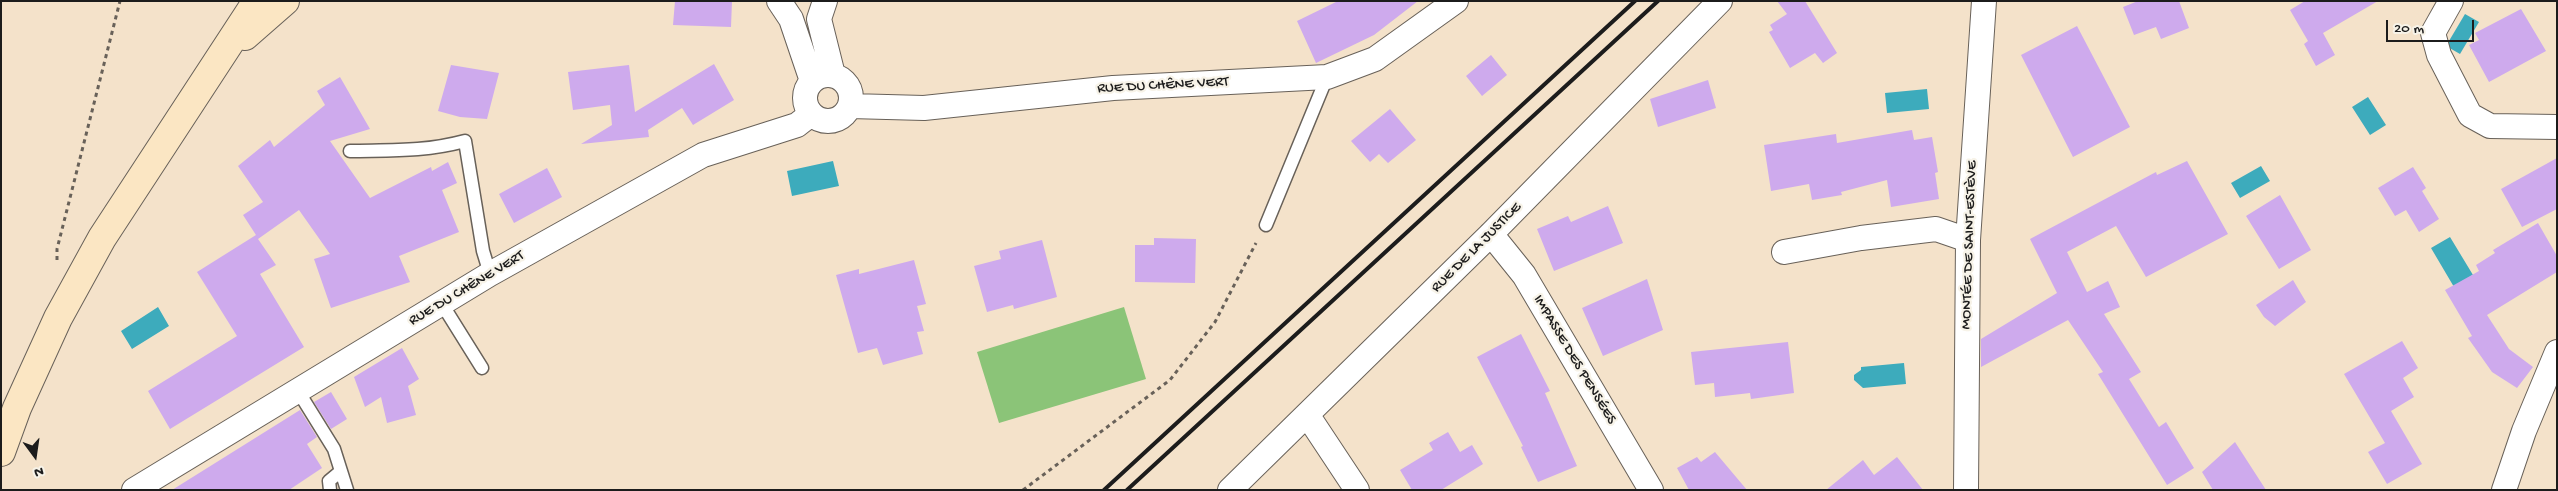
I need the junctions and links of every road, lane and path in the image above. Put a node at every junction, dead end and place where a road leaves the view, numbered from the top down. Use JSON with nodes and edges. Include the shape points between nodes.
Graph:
{"nodes":[{"id":1,"x":120,"y":1,"type":"edge"},
{"id":2,"x":257,"y":1,"type":"edge"},
{"id":3,"x":285,"y":1,"type":"edge"},
{"id":4,"x":779,"y":1,"type":"edge"},
{"id":5,"x":825,"y":1,"type":"edge"},
{"id":6,"x":1456,"y":1,"type":"edge"},
{"id":7,"x":1720,"y":1,"type":"edge"},
{"id":8,"x":1984,"y":1,"type":"edge"},
{"id":9,"x":2452,"y":1,"type":"edge"},
{"id":10,"x":222,"y":57,"type":"junction"},
{"id":11,"x":1327,"y":77,"type":"junction"},
{"id":12,"x":823,"y":78,"type":"junction"},
{"id":13,"x":850,"y":106,"type":"junction"},
{"id":14,"x":812,"y":114,"type":"junction"},
{"id":15,"x":2557,"y":127,"type":"edge"},
{"id":16,"x":350,"y":151,"type":"dead end"},
{"id":17,"x":1266,"y":225,"type":"joint"},
{"id":18,"x":1491,"y":234,"type":"junction"},
{"id":19,"x":1968,"y":240,"type":"junction"},
{"id":20,"x":1784,"y":252,"type":"dead end"},
{"id":21,"x":57,"y":269,"type":"dead end"},
{"id":22,"x":490,"y":274,"type":"junction"},
{"id":23,"x":442,"y":304,"type":"junction"},
{"id":24,"x":2557,"y":352,"type":"edge"},
{"id":25,"x":482,"y":368,"type":"dead end"},
{"id":26,"x":298,"y":391,"type":"junction"},
{"id":27,"x":1308,"y":416,"type":"junction"},
{"id":28,"x":1,"y":452,"type":"edge"},
{"id":29,"x":341,"y":471,"type":"junction"},
{"id":30,"x":134,"y":490,"type":"edge"},
{"id":31,"x":330,"y":490,"type":"edge"},
{"id":32,"x":347,"y":490,"type":"edge"},
{"id":33,"x":1023,"y":490,"type":"edge"},
{"id":34,"x":1230,"y":490,"type":"edge"},
{"id":35,"x":1357,"y":490,"type":"edge"},
{"id":36,"x":1651,"y":490,"type":"edge"},
{"id":37,"x":1966,"y":490,"type":"edge"},
{"id":38,"x":2504,"y":490,"type":"edge"}],
"edges":[{"from":1,"to":21,"type":"path","via":[[56,249]]},
{"from":2,"to":10,"type":"main road"},
{"from":3,"to":10,"type":"main road"},
{"from":4,"to":12,"type":"street"},
{"from":5,"to":12,"type":"street","via":[[819,19]]},
{"from":6,"to":11,"type":"street","name":"RUE DU CHÊNE VERT","via":[[1375,59]]},
{"from":7,"to":18,"type":"street","name":"RUE DE LA JUSTICE"},
{"from":8,"to":19,"type":"street","name":"MONTÉE DE SAINT-ESTÈVE"},
{"from":9,"to":15,"type":"street","via":[[2433,33],[2439,55],[2470,115],[2490,126]]},
{"from":10,"to":28,"type":"main road","via":[[102,238],[58,318]]},
{"from":11,"to":13,"type":"street","name":"RUE DU CHÊNE VERT","via":[[1113,88],[924,108]]},
{"from":11,"to":17,"type":"lane"},
{"from":12,"to":13,"type":"street","via":[[846,84]]},
{"from":12,"to":14,"type":"street","via":[[805,93],[805,101]]},
{"from":13,"to":14,"type":"street","via":[[839,118],[832,120]]},
{"from":14,"to":22,"type":"street","name":"RUE DU CHÊNE VERT","via":[[797,125],[703,155]]},
{"from":16,"to":22,"type":"lane","via":[[409,151],[465,141],[483,251]]},
{"from":17,"to":33,"type":"path","via":[[1215,322],[1170,380]]},
{"from":18,"to":27,"type":"street","name":"RUE DE LA JUSTICE"},
{"from":18,"to":36,"type":"street","name":"IMPASSE DES PENSÉES","via":[[1524,275]]},
{"from":19,"to":20,"type":"street","via":[[1936,229]]},
{"from":19,"to":37,"type":"street","name":"MONTÉE DE SAINT-ESTÈVE"},
{"from":22,"to":23,"type":"street","name":"RUE DU CHÊNE VERT"},
{"from":23,"to":25,"type":"lane"},
{"from":23,"to":26,"type":"street","name":"RUE DU CHÊNE VERT"},
{"from":24,"to":38,"type":"street"},
{"from":26,"to":29,"type":"lane","via":[[334,449]]},
{"from":26,"to":30,"type":"street","name":"RUE DU CHÊNE VERT"},
{"from":27,"to":34,"type":"street","name":"RUE DE LA JUSTICE"},
{"from":27,"to":35,"type":"street"},
{"from":29,"to":31,"type":"lane","via":[[329,481]]},
{"from":29,"to":32,"type":"lane"}]}
